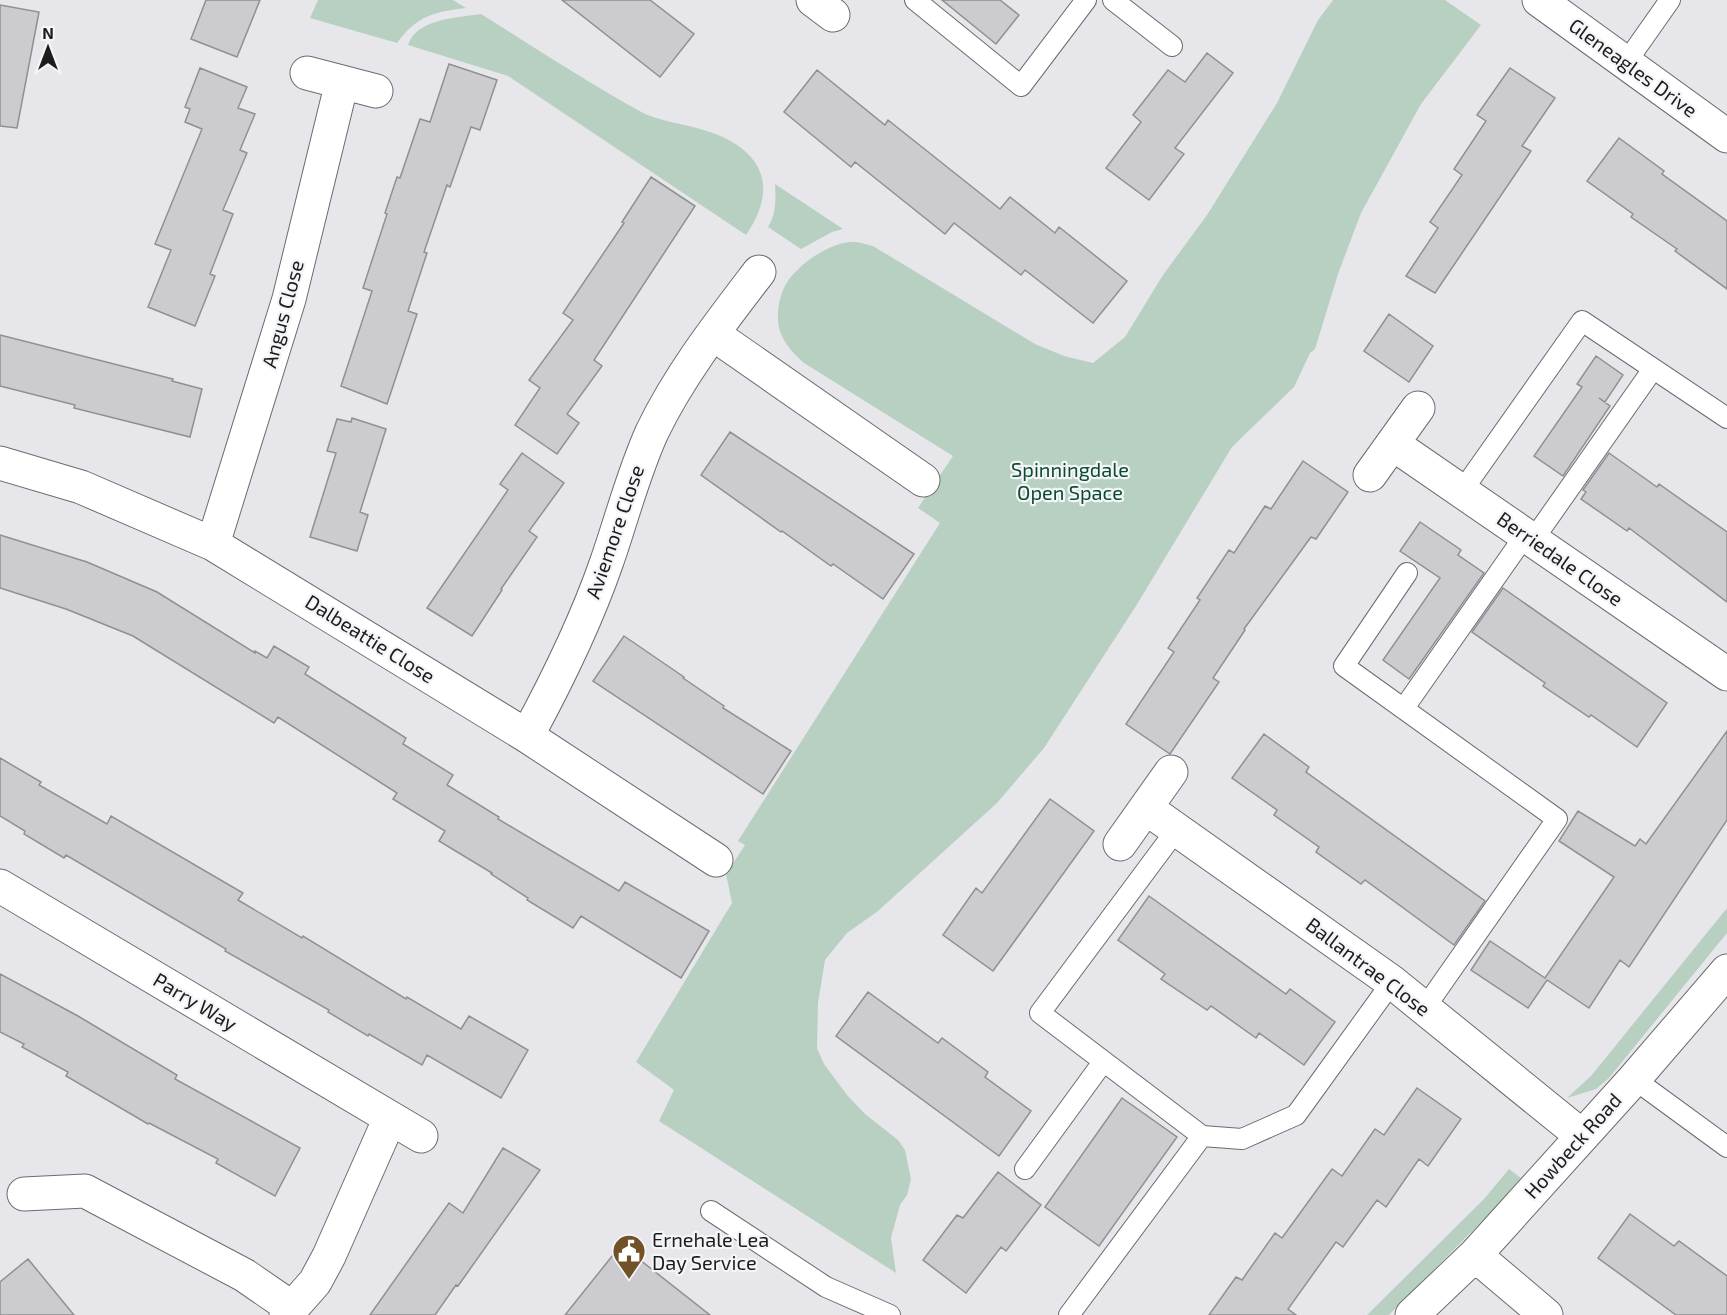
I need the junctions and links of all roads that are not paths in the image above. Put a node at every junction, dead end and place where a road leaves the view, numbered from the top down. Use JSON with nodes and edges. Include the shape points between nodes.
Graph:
{"nodes":[{"id":1,"x":915,"y":0,"type":"edge"},
{"id":2,"x":1086,"y":0,"type":"edge"},
{"id":3,"x":1113,"y":0,"type":"edge"},
{"id":4,"x":1539,"y":0,"type":"edge"},
{"id":5,"x":1670,"y":0,"type":"edge"},
{"id":6,"x":1172,"y":46,"type":"dead end"},
{"id":7,"x":1625,"y":64,"type":"junction"},
{"id":8,"x":307,"y":73,"type":"dead end"},
{"id":9,"x":342,"y":82,"type":"junction"},
{"id":10,"x":376,"y":91,"type":"dead end"},
{"id":11,"x":1727,"y":136,"type":"edge"},
{"id":12,"x":759,"y":272,"type":"dead end"},
{"id":13,"x":713,"y":334,"type":"junction"},
{"id":14,"x":1653,"y":369,"type":"junction"},
{"id":15,"x":1418,"y":408,"type":"dead end"},
{"id":16,"x":1727,"y":418,"type":"edge"},
{"id":17,"x":1393,"y":444,"type":"junction"},
{"id":18,"x":0,"y":463,"type":"edge"},
{"id":19,"x":1370,"y":475,"type":"dead end"},
{"id":20,"x":923,"y":480,"type":"dead end"},
{"id":21,"x":1462,"y":491,"type":"junction"},
{"id":22,"x":1530,"y":537,"type":"junction"},
{"id":23,"x":213,"y":544,"type":"junction"},
{"id":24,"x":1407,"y":573,"type":"dead end"},
{"id":25,"x":1727,"y":674,"type":"edge"},
{"id":26,"x":1404,"y":708,"type":"junction"},
{"id":27,"x":527,"y":736,"type":"junction"},
{"id":28,"x":1171,"y":772,"type":"dead end"},
{"id":29,"x":1146,"y":808,"type":"junction"},
{"id":30,"x":1177,"y":829,"type":"junction"},
{"id":31,"x":1120,"y":844,"type":"dead end"},
{"id":32,"x":716,"y":860,"type":"dead end"},
{"id":33,"x":0,"y":886,"type":"edge"},
{"id":34,"x":1727,"y":971,"type":"edge"},
{"id":35,"x":1392,"y":982,"type":"junction"},
{"id":36,"x":1424,"y":1009,"type":"junction"},
{"id":37,"x":1103,"y":1062,"type":"junction"},
{"id":38,"x":1634,"y":1079,"type":"junction"},
{"id":39,"x":390,"y":1118,"type":"junction"},
{"id":40,"x":421,"y":1136,"type":"dead end"},
{"id":41,"x":1202,"y":1136,"type":"junction"},
{"id":42,"x":1582,"y":1136,"type":"junction"},
{"id":43,"x":1727,"y":1147,"type":"edge"},
{"id":44,"x":1025,"y":1170,"type":"dead end"},
{"id":45,"x":24,"y":1194,"type":"dead end"},
{"id":46,"x":711,"y":1211,"type":"dead end"},
{"id":47,"x":1475,"y":1255,"type":"junction"},
{"id":48,"x":289,"y":1312,"type":"edge"},
{"id":49,"x":890,"y":1315,"type":"edge"},
{"id":50,"x":1069,"y":1315,"type":"edge"},
{"id":51,"x":1412,"y":1315,"type":"edge"},
{"id":52,"x":1546,"y":1315,"type":"edge"}],
"edges":[{"from":1,"to":2,"type":"lane","via":[[1021,86]]},
{"from":3,"to":6,"type":"lane"},
{"from":4,"to":7,"type":"street","name":"Gleneagles Drive"},
{"from":5,"to":7,"type":"lane"},
{"from":7,"to":11,"type":"street","name":"Gleneagles Drive"},
{"from":8,"to":9,"type":"street"},
{"from":9,"to":10,"type":"street"},
{"from":9,"to":23,"type":"street","name":"Angus Close","via":[[289,298]]},
{"from":12,"to":13,"type":"street","name":"Aviemore Close"},
{"from":13,"to":20,"type":"street"},
{"from":13,"to":27,"type":"street","name":"Aviemore Close","via":[[653,431],[585,619]]},
{"from":14,"to":16,"type":"lane"},
{"from":14,"to":21,"type":"lane","via":[[1582,321]]},
{"from":14,"to":22,"type":"lane"},
{"from":15,"to":17,"type":"street"},
{"from":17,"to":19,"type":"street"},
{"from":17,"to":21,"type":"street","name":"Berriedale Close"},
{"from":18,"to":23,"type":"street","name":"Dalbeattie Close","via":[[81,487]]},
{"from":21,"to":22,"type":"street","name":"Berriedale Close"},
{"from":22,"to":25,"type":"street","name":"Berriedale Close"},
{"from":22,"to":26,"type":"lane"},
{"from":23,"to":27,"type":"street","name":"Dalbeattie Close"},
{"from":24,"to":26,"type":"lane","via":[[1344,666]]},
{"from":26,"to":36,"type":"lane","via":[[1557,819]]},
{"from":27,"to":32,"type":"street","name":"Dalbeattie Close"},
{"from":28,"to":29,"type":"street"},
{"from":29,"to":30,"type":"street","name":"Ballantrae Close"},
{"from":29,"to":31,"type":"street"},
{"from":30,"to":35,"type":"street","name":"Ballantrae Close"},
{"from":30,"to":37,"type":"lane","via":[[1040,1013]]},
{"from":33,"to":39,"type":"street","name":"Parry Way"},
{"from":34,"to":38,"type":"street","name":"Howbeck Road"},
{"from":35,"to":36,"type":"street","name":"Ballantrae Close"},
{"from":35,"to":41,"type":"lane","via":[[1296,1115],[1242,1138]]},
{"from":36,"to":42,"type":"street","name":"Ballantrae Close"},
{"from":37,"to":41,"type":"lane"},
{"from":37,"to":44,"type":"lane"},
{"from":38,"to":42,"type":"street","name":"Howbeck Road"},
{"from":38,"to":43,"type":"lane"},
{"from":39,"to":40,"type":"street","name":"Parry Way"},
{"from":39,"to":48,"type":"street","via":[[315,1282]]},
{"from":41,"to":50,"type":"lane"},
{"from":42,"to":47,"type":"street","name":"Howbeck Road"},
{"from":45,"to":48,"type":"street","via":[[85,1191],[244,1275]]},
{"from":46,"to":49,"type":"lane","via":[[826,1287]]},
{"from":47,"to":51,"type":"street","name":"Howbeck Road"},
{"from":47,"to":52,"type":"street"}]}
